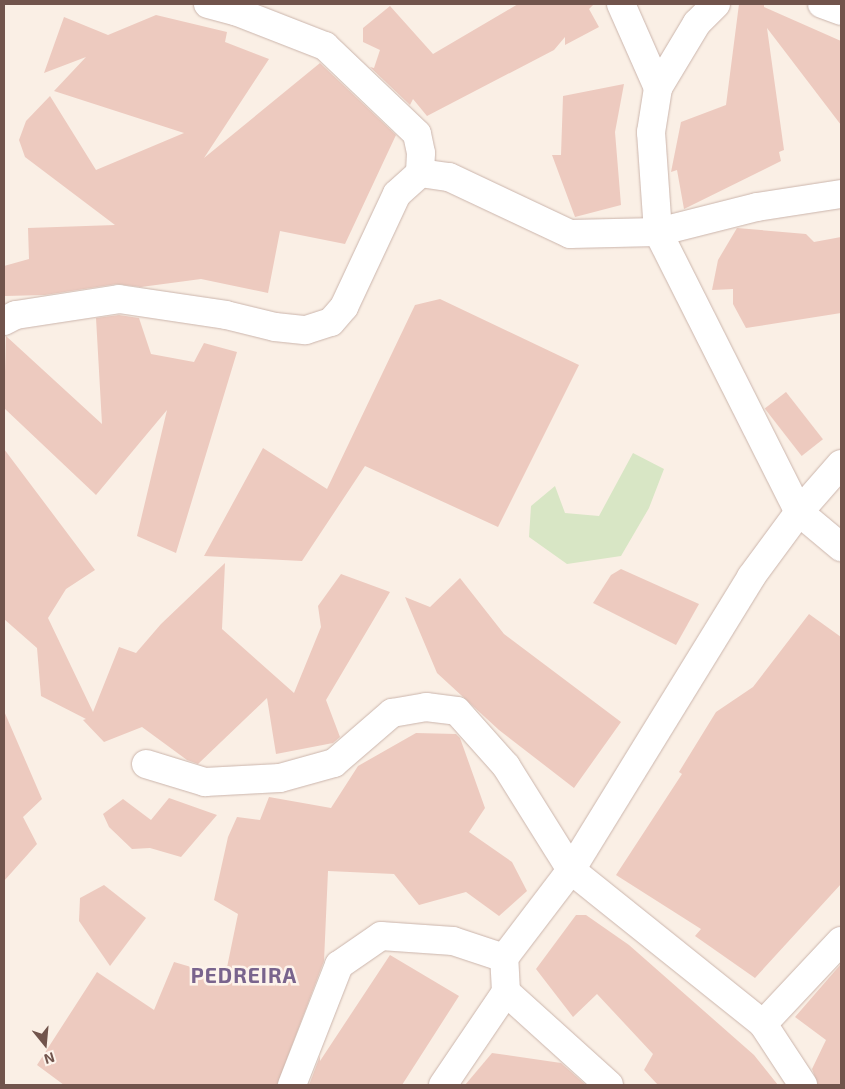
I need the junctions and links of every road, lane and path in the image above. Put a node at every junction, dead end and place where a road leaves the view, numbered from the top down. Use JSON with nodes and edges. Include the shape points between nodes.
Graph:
{"nodes":[{"id":1,"x":208,"y":4,"type":"edge"},
{"id":2,"x":620,"y":4,"type":"edge"},
{"id":3,"x":716,"y":4,"type":"edge"},
{"id":4,"x":822,"y":4,"type":"edge"},
{"id":5,"x":841,"y":11,"type":"edge"},
{"id":6,"x":658,"y":88,"type":"junction"},
{"id":7,"x":420,"y":172,"type":"junction"},
{"id":8,"x":841,"y":194,"type":"edge"},
{"id":9,"x":658,"y":232,"type":"junction"},
{"id":10,"x":4,"y":321,"type":"edge"},
{"id":11,"x":841,"y":464,"type":"edge"},
{"id":12,"x":799,"y":512,"type":"junction"},
{"id":13,"x":841,"y":547,"type":"edge"},
{"id":14,"x":146,"y":764,"type":"dead end"},
{"id":15,"x":572,"y":870,"type":"junction"},
{"id":16,"x":841,"y":941,"type":"edge"},
{"id":17,"x":504,"y":958,"type":"junction"},
{"id":18,"x":506,"y":992,"type":"junction"},
{"id":19,"x":763,"y":1024,"type":"junction"},
{"id":20,"x":292,"y":1085,"type":"edge"},
{"id":21,"x":443,"y":1085,"type":"edge"},
{"id":22,"x":608,"y":1085,"type":"edge"},
{"id":23,"x":803,"y":1085,"type":"edge"}],
"edges":[{"from":1,"to":7,"type":"street","via":[[235,11],[325,46],[417,134]]},
{"from":2,"to":6,"type":"street"},
{"from":3,"to":6,"type":"street","via":[[697,23]]},
{"from":4,"to":5,"type":"street"},
{"from":6,"to":9,"type":"street","via":[[652,132]]},
{"from":7,"to":9,"type":"street","via":[[449,177],[570,234]]},
{"from":7,"to":10,"type":"street","via":[[396,194],[344,307],[331,322],[306,330],[275,327],[226,315],[119,299],[16,315]]},
{"from":8,"to":9,"type":"street","via":[[757,207]]},
{"from":9,"to":12,"type":"street"},
{"from":11,"to":12,"type":"street"},
{"from":12,"to":13,"type":"street"},
{"from":12,"to":15,"type":"street","via":[[751,577]]},
{"from":14,"to":15,"type":"street","via":[[205,782],[280,778],[334,763],[392,713],[426,706],[456,711],[506,766]]},
{"from":15,"to":17,"type":"street"},
{"from":15,"to":19,"type":"street"},
{"from":16,"to":19,"type":"street"},
{"from":17,"to":18,"type":"street"},
{"from":17,"to":20,"type":"street","via":[[453,941],[381,936],[339,965]]},
{"from":18,"to":21,"type":"street"},
{"from":18,"to":22,"type":"street"},
{"from":19,"to":23,"type":"street"}]}
